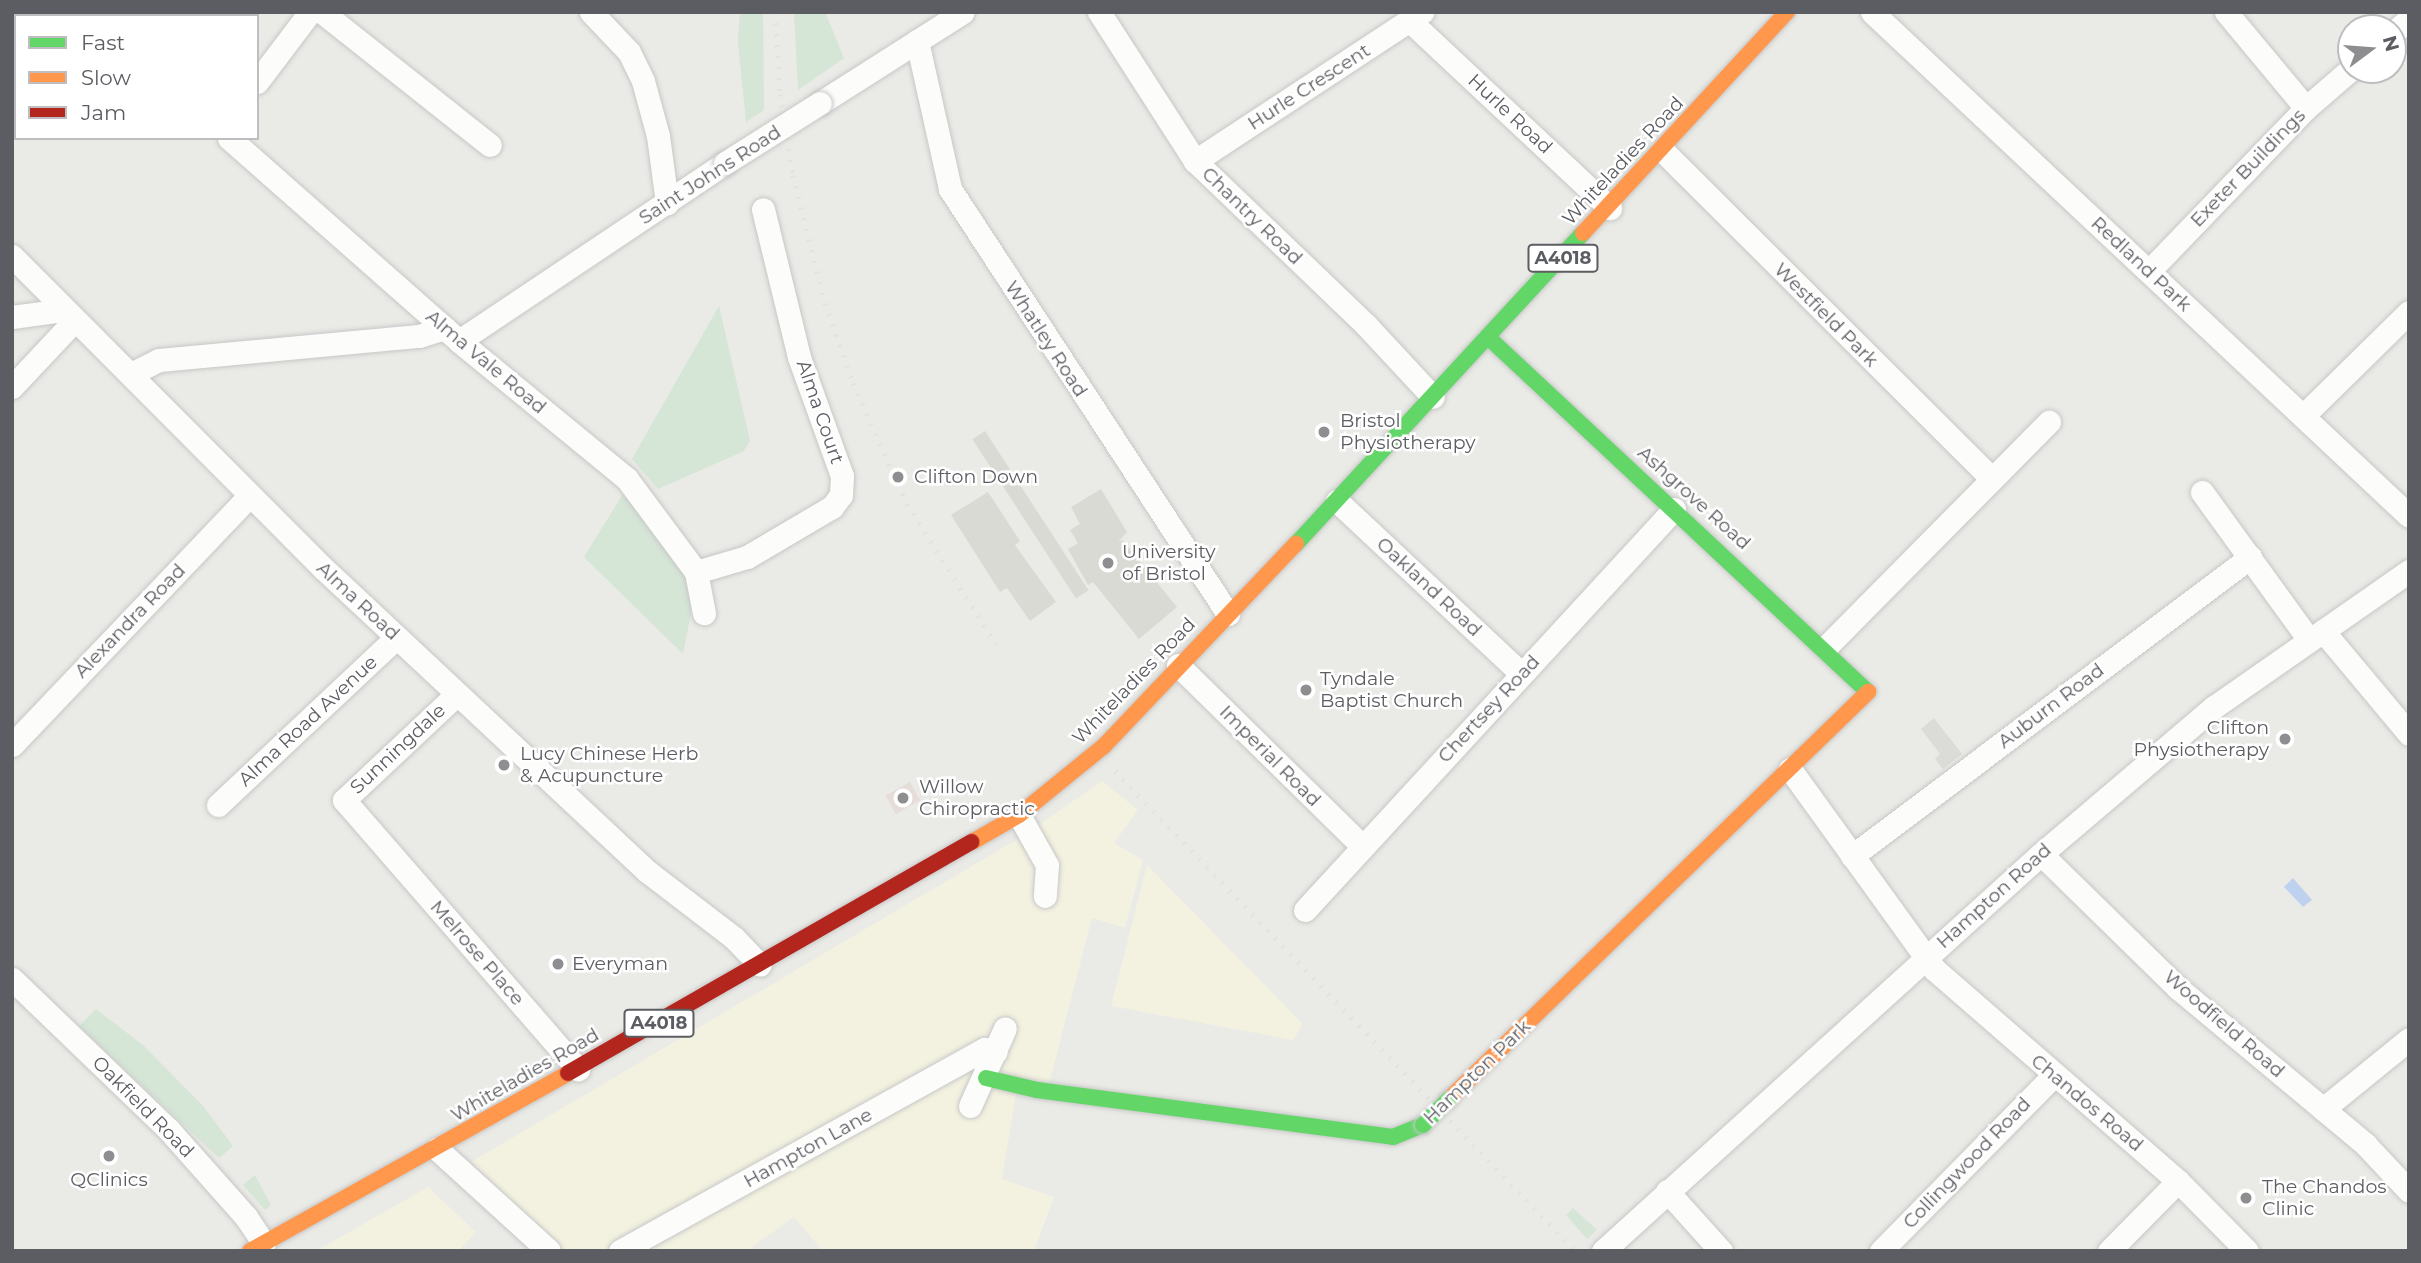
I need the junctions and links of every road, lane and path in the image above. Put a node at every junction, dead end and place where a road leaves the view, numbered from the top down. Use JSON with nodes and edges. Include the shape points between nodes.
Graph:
{"nodes":[{"id":1,"x":310,"y":12,"type":"edge"},
{"id":2,"x":322,"y":12,"type":"edge"},
{"id":3,"x":591,"y":12,"type":"edge"},
{"id":4,"x":963,"y":12,"type":"edge"},
{"id":5,"x":1099,"y":12,"type":"edge"},
{"id":6,"x":1787,"y":12,"type":"edge"},
{"id":7,"x":1872,"y":12,"type":"edge"},
{"id":8,"x":2226,"y":12,"type":"edge"},
{"id":9,"x":1416,"y":16,"type":"edge"},
{"id":10,"x":917,"y":41,"type":"junction"},
{"id":11,"x":259,"y":79,"type":"edge"},
{"id":12,"x":2337,"y":81,"type":"edge"},
{"id":13,"x":2306,"y":108,"type":"junction"},
{"id":14,"x":231,"y":140,"type":"edge"},
{"id":15,"x":490,"y":145,"type":"dead end"},
{"id":16,"x":1662,"y":151,"type":"junction"},
{"id":17,"x":1195,"y":161,"type":"junction"},
{"id":18,"x":667,"y":203,"type":"junction"},
{"id":19,"x":1610,"y":208,"type":"junction"},
{"id":20,"x":763,"y":209,"type":"dead end"},
{"id":21,"x":12,"y":256,"type":"edge"},
{"id":22,"x":2149,"y":271,"type":"junction"},
{"id":23,"x":2409,"y":312,"type":"edge"},
{"id":24,"x":68,"y":315,"type":"junction"},
{"id":25,"x":12,"y":317,"type":"edge"},
{"id":26,"x":452,"y":335,"type":"junction"},
{"id":27,"x":1490,"y":339,"type":"junction"},
{"id":28,"x":131,"y":374,"type":"junction"},
{"id":29,"x":12,"y":387,"type":"edge"},
{"id":30,"x":1433,"y":397,"type":"junction"},
{"id":31,"x":2303,"y":416,"type":"junction"},
{"id":32,"x":2049,"y":422,"type":"dead end"},
{"id":33,"x":1990,"y":477,"type":"junction"},
{"id":34,"x":2202,"y":492,"type":"dead end"},
{"id":35,"x":248,"y":497,"type":"junction"},
{"id":36,"x":1337,"y":501,"type":"junction"},
{"id":37,"x":1674,"y":509,"type":"junction"},
{"id":38,"x":2409,"y":516,"type":"edge"},
{"id":39,"x":2250,"y":557,"type":"junction"},
{"id":40,"x":2409,"y":571,"type":"edge"},
{"id":41,"x":696,"y":572,"type":"junction"},
{"id":42,"x":704,"y":613,"type":"dead end"},
{"id":43,"x":1228,"y":614,"type":"junction"},
{"id":44,"x":2316,"y":635,"type":"junction"},
{"id":45,"x":397,"y":637,"type":"junction"},
{"id":46,"x":1826,"y":647,"type":"junction"},
{"id":47,"x":1178,"y":665,"type":"junction"},
{"id":48,"x":1521,"y":673,"type":"junction"},
{"id":49,"x":1869,"y":690,"type":"joint"},
{"id":50,"x":457,"y":694,"type":"junction"},
{"id":51,"x":2409,"y":734,"type":"edge"},
{"id":52,"x":12,"y":745,"type":"edge"},
{"id":53,"x":1790,"y":769,"type":"junction"},
{"id":54,"x":218,"y":806,"type":"dead end"},
{"id":55,"x":1019,"y":815,"type":"junction"},
{"id":56,"x":375,"y":837,"type":"joint"},
{"id":57,"x":1362,"y":846,"type":"junction"},
{"id":58,"x":2041,"y":854,"type":"junction"},
{"id":59,"x":1852,"y":856,"type":"junction"},
{"id":60,"x":1045,"y":896,"type":"dead end"},
{"id":61,"x":1304,"y":910,"type":"dead end"},
{"id":62,"x":719,"y":931,"type":"junction"},
{"id":63,"x":1924,"y":959,"type":"junction"},
{"id":64,"x":760,"y":965,"type":"junction"},
{"id":65,"x":740,"y":977,"type":"junction"},
{"id":66,"x":12,"y":979,"type":"edge"},
{"id":67,"x":1005,"y":1028,"type":"dead end"},
{"id":68,"x":2409,"y":1039,"type":"edge"},
{"id":69,"x":996,"y":1052,"type":"junction"},
{"id":70,"x":578,"y":1069,"type":"junction"},
{"id":71,"x":2054,"y":1075,"type":"junction"},
{"id":72,"x":986,"y":1078,"type":"junction"},
{"id":73,"x":971,"y":1106,"type":"dead end"},
{"id":74,"x":2323,"y":1109,"type":"junction"},
{"id":75,"x":437,"y":1149,"type":"junction"},
{"id":76,"x":2178,"y":1181,"type":"junction"},
{"id":77,"x":1667,"y":1191,"type":"junction"},
{"id":78,"x":2409,"y":1191,"type":"edge"},
{"id":79,"x":257,"y":1247,"type":"edge"},
{"id":80,"x":549,"y":1251,"type":"edge"},
{"id":81,"x":620,"y":1251,"type":"edge"},
{"id":82,"x":1603,"y":1251,"type":"edge"},
{"id":83,"x":1721,"y":1251,"type":"edge"},
{"id":84,"x":1881,"y":1251,"type":"edge"},
{"id":85,"x":2109,"y":1251,"type":"edge"},
{"id":86,"x":2247,"y":1251,"type":"edge"}],
"edges":[{"from":1,"to":11,"type":"street"},
{"from":2,"to":15,"type":"street"},
{"from":3,"to":18,"type":"street","via":[[629,52],[643,81]]},
{"from":4,"to":10,"type":"street","name":"Saint Johns Road"},
{"from":5,"to":17,"type":"street","name":"Chantry Road"},
{"from":6,"to":16,"type":"main road","name":"Whiteladies Road","number":"A4018"},
{"from":7,"to":22,"type":"street","name":"Redland Park"},
{"from":8,"to":13,"type":"street"},
{"from":9,"to":17,"type":"street","name":"Hurle Crescent"},
{"from":9,"to":19,"type":"street","name":"Hurle Road"},
{"from":10,"to":18,"type":"street","name":"Saint Johns Road","bridge":true},
{"from":10,"to":43,"type":"street","name":"Whatley Road","via":[[950,189]]},
{"from":12,"to":13,"type":"street","name":"Exeter Buildings"},
{"from":13,"to":22,"type":"street","name":"Exeter Buildings"},
{"from":14,"to":26,"type":"street","name":"Alma Vale Road"},
{"from":16,"to":19,"type":"main road","name":"Whiteladies Road","number":"A4018"},
{"from":16,"to":33,"type":"street","name":"Westfield Park"},
{"from":17,"to":30,"type":"street","name":"Chantry Road","via":[[1366,325]]},
{"from":18,"to":26,"type":"street","name":"Saint Johns Road"},
{"from":19,"to":27,"type":"main road","name":"Whiteladies Road","number":"A4018"},
{"from":20,"to":41,"type":"street","name":"Alma Court","via":[[799,357],[842,476],[841,495],[832,508],[747,557]]},
{"from":21,"to":24,"type":"street","name":"Alma Road"},
{"from":22,"to":31,"type":"street","name":"Redland Park"},
{"from":23,"to":31,"type":"street"},
{"from":24,"to":25,"type":"street"},
{"from":24,"to":28,"type":"street","name":"Alma Road"},
{"from":24,"to":29,"type":"street"},
{"from":26,"to":28,"type":"street","name":"Saint Johns Road","via":[[159,360]]},
{"from":26,"to":41,"type":"street","name":"Alma Vale Road","via":[[626,479]]},
{"from":27,"to":30,"type":"main road","name":"Whiteladies Road","number":"A4018"},
{"from":27,"to":37,"type":"main road","name":"Ashgrove Road"},
{"from":28,"to":35,"type":"street","name":"Alma Road"},
{"from":30,"to":36,"type":"main road","name":"Whiteladies Road","number":"A4018"},
{"from":31,"to":38,"type":"street","name":"Redland Park"},
{"from":32,"to":33,"type":"street"},
{"from":33,"to":46,"type":"street"},
{"from":34,"to":39,"type":"street"},
{"from":35,"to":45,"type":"street","name":"Alma Road"},
{"from":35,"to":52,"type":"street","name":"Alexandra Road"},
{"from":36,"to":43,"type":"main road","name":"Whiteladies Road","number":"A4018"},
{"from":36,"to":48,"type":"street","name":"Oakland Road"},
{"from":37,"to":46,"type":"main road","name":"Ashgrove Road"},
{"from":37,"to":48,"type":"street","name":"Chertsey Road"},
{"from":39,"to":44,"type":"street"},
{"from":39,"to":59,"type":"street","name":"Auburn Road"},
{"from":40,"to":44,"type":"street","name":"Hampton Road"},
{"from":41,"to":42,"type":"street","name":"Alma Vale Road"},
{"from":43,"to":47,"type":"main road","name":"Whiteladies Road","number":"A4018"},
{"from":44,"to":51,"type":"street"},
{"from":44,"to":58,"type":"street","name":"Hampton Road","via":[[2214,707]]},
{"from":45,"to":50,"type":"street","name":"Alma Road"},
{"from":45,"to":54,"type":"street","name":"Alma Road Avenue"},
{"from":46,"to":49,"type":"main road","name":"Ashgrove Road"},
{"from":47,"to":55,"type":"main road","name":"Whiteladies Road","number":"A4018","via":[[1104,746]]},
{"from":47,"to":57,"type":"street","name":"Imperial Road"},
{"from":48,"to":57,"type":"street","name":"Chertsey Road"},
{"from":49,"to":53,"type":"main road","name":"Hampton Park","via":[[1865,699],[1811,743]]},
{"from":50,"to":56,"type":"street","name":"Sunningdale","via":[[344,800]]},
{"from":50,"to":62,"type":"street","name":"Alma Road","via":[[648,872]]},
{"from":53,"to":59,"type":"street"},
{"from":53,"to":72,"type":"main road","name":"Hampton Park","bridge":true,"via":[[1423,1125],[1394,1138],[1037,1090]]},
{"from":55,"to":60,"type":"street","via":[[1047,865]]},
{"from":55,"to":64,"type":"main road","name":"Whiteladies Road","number":"A4018"},
{"from":56,"to":70,"type":"street","name":"Melrose Place"},
{"from":57,"to":61,"type":"street","name":"Chertsey Road"},
{"from":58,"to":63,"type":"street","name":"Hampton Road"},
{"from":58,"to":74,"type":"street","name":"Woodfield Road","via":[[2178,988]]},
{"from":59,"to":63,"type":"street"},
{"from":62,"to":64,"type":"street","name":"Alma Road","via":[[734,938]]},
{"from":62,"to":65,"type":"street","name":"Alma Road"},
{"from":63,"to":71,"type":"street","name":"Chandos Road"},
{"from":63,"to":77,"type":"street","name":"Hampton Road"},
{"from":64,"to":65,"type":"main road","name":"Whiteladies Road","number":"A4018"},
{"from":65,"to":70,"type":"main road","name":"Whiteladies Road","number":"A4018"},
{"from":66,"to":79,"type":"street","name":"Oakfield Road","via":[[168,1129],[246,1217]]},
{"from":67,"to":69,"type":"street"},
{"from":68,"to":74,"type":"street"},
{"from":69,"to":72,"type":"street"},
{"from":69,"to":81,"type":"street","name":"Hampton Lane","via":[[985,1049]]},
{"from":70,"to":75,"type":"main road","name":"Whiteladies Road","number":"A4018"},
{"from":71,"to":76,"type":"street","name":"Chandos Road"},
{"from":71,"to":84,"type":"street","name":"Collingwood Road"},
{"from":72,"to":73,"type":"street"},
{"from":74,"to":78,"type":"street","name":"Woodfield Road"},
{"from":75,"to":79,"type":"main road","name":"Whiteladies Road","number":"A4018"},
{"from":75,"to":80,"type":"street"},
{"from":76,"to":85,"type":"street"},
{"from":76,"to":86,"type":"street","name":"Chandos Road"},
{"from":77,"to":82,"type":"street","name":"Hampton Road"},
{"from":77,"to":83,"type":"street"}]}
